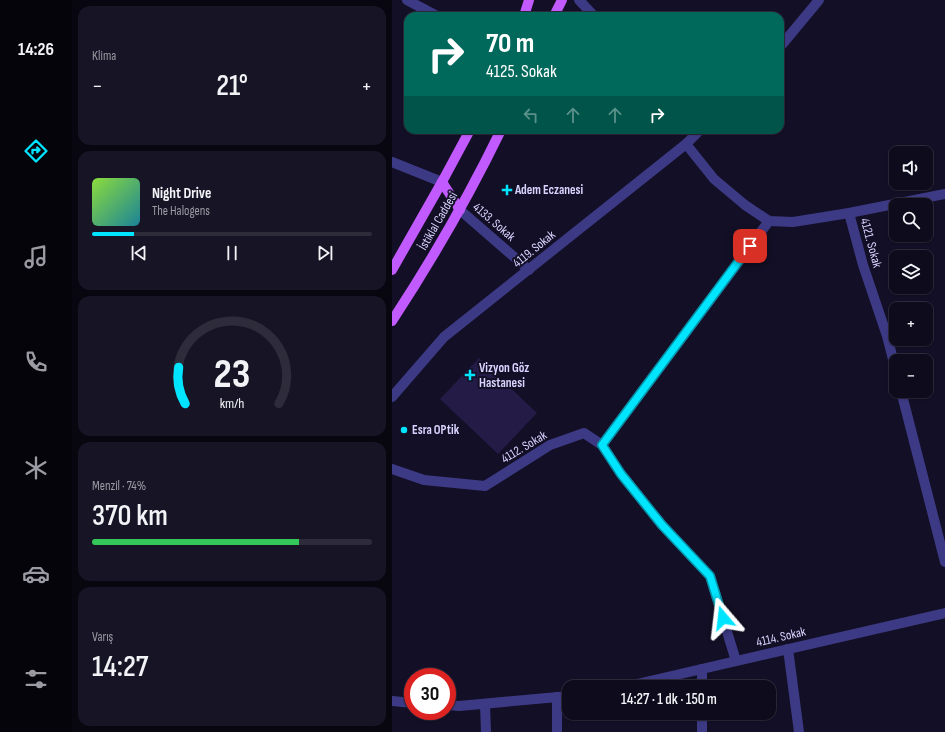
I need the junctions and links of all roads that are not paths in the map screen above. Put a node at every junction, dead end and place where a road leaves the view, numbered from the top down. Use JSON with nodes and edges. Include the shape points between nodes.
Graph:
{"nodes":[{"id":1,"x":407,"y":0,"type":"edge"},
{"id":2,"x":529,"y":0,"type":"edge"},
{"id":3,"x":562,"y":0,"type":"edge"},
{"id":4,"x":579,"y":0,"type":"edge"},
{"id":5,"x":819,"y":0,"type":"edge"},
{"id":6,"x":430,"y":12,"type":"edge"},
{"id":7,"x":525,"y":12,"type":"edge"},
{"id":8,"x":556,"y":12,"type":"edge"},
{"id":9,"x":590,"y":12,"type":"edge"},
{"id":10,"x":784,"y":42,"type":"edge"},
{"id":11,"x":468,"y":134,"type":"edge"},
{"id":12,"x":498,"y":134,"type":"edge"},
{"id":13,"x":696,"y":134,"type":"edge"},
{"id":14,"x":686,"y":144,"type":"junction"},
{"id":15,"x":392,"y":162,"type":"edge"},
{"id":16,"x":442,"y":182,"type":"junction"},
{"id":17,"x":945,"y":194,"type":"edge"},
{"id":18,"x":460,"y":210,"type":"junction"},
{"id":19,"x":849,"y":213,"type":"junction"},
{"id":20,"x":769,"y":221,"type":"junction"},
{"id":21,"x":392,"y":270,"type":"edge"},
{"id":22,"x":529,"y":270,"type":"junction"},
{"id":23,"x":392,"y":321,"type":"edge"},
{"id":24,"x":892,"y":354,"type":"edge"},
{"id":25,"x":392,"y":397,"type":"edge"},
{"id":26,"x":903,"y":398,"type":"edge"},
{"id":27,"x":602,"y":445,"type":"junction"},
{"id":28,"x":392,"y":469,"type":"edge"},
{"id":29,"x":945,"y":562,"type":"edge"},
{"id":30,"x":945,"y":613,"type":"edge"},
{"id":31,"x":788,"y":649,"type":"junction"},
{"id":32,"x":736,"y":661,"type":"junction"},
{"id":33,"x":702,"y":669,"type":"junction"},
{"id":34,"x":654,"y":680,"type":"edge"},
{"id":35,"x":702,"y":680,"type":"edge"},
{"id":36,"x":556,"y":697,"type":"junction"},
{"id":37,"x":562,"y":697,"type":"edge"},
{"id":38,"x":392,"y":701,"type":"edge"},
{"id":39,"x":404,"y":702,"type":"edge"},
{"id":40,"x":486,"y":704,"type":"junction"},
{"id":41,"x":456,"y":706,"type":"edge"},
{"id":42,"x":702,"y":720,"type":"edge"},
{"id":43,"x":486,"y":732,"type":"edge"},
{"id":44,"x":557,"y":732,"type":"edge"},
{"id":45,"x":702,"y":732,"type":"edge"},
{"id":46,"x":799,"y":732,"type":"edge"}],
"edges":[{"from":1,"to":6,"type":"street"},
{"from":2,"to":7,"type":"main road"},
{"from":3,"to":8,"type":"main road"},
{"from":4,"to":9,"type":"street"},
{"from":5,"to":10,"type":"street"},
{"from":11,"to":16,"type":"main road","name":"İstiklal Caddesi"},
{"from":12,"to":18,"type":"main road","name":"İstiklal Caddesi"},
{"from":13,"to":14,"type":"street","name":"4119. Sokak"},
{"from":14,"to":20,"type":"street","via":[[714,179],[745,206]]},
{"from":14,"to":22,"type":"street","name":"4119. Sokak"},
{"from":15,"to":16,"type":"street"},
{"from":16,"to":18,"type":"main road"},
{"from":16,"to":21,"type":"main road","name":"İstiklal Caddesi"},
{"from":17,"to":19,"type":"street"},
{"from":18,"to":22,"type":"street","name":"4133. Sokak"},
{"from":18,"to":23,"type":"main road","name":"İstiklal Caddesi"},
{"from":19,"to":20,"type":"street","via":[[793,222]]},
{"from":19,"to":24,"type":"street","name":"4121. Sokak"},
{"from":20,"to":27,"type":"street"},
{"from":22,"to":25,"type":"street","name":"4119. Sokak","via":[[444,337]]},
{"from":26,"to":29,"type":"street"},
{"from":27,"to":28,"type":"street","name":"4112. Sokak","via":[[584,433],[550,445],[485,486],[424,480]]},
{"from":27,"to":32,"type":"street","name":"4112. Sokak","via":[[621,474],[662,525],[710,576]]},
{"from":30,"to":31,"type":"street","name":"4114. Sokak"},
{"from":31,"to":32,"type":"street","name":"4114. Sokak"},
{"from":31,"to":46,"type":"street"},
{"from":32,"to":33,"type":"street","name":"4114. Sokak"},
{"from":33,"to":34,"type":"street","name":"4114. Sokak"},
{"from":33,"to":35,"type":"street"},
{"from":36,"to":37,"type":"street"},
{"from":36,"to":40,"type":"street"},
{"from":36,"to":44,"type":"street"},
{"from":38,"to":39,"type":"street"},
{"from":40,"to":41,"type":"street"},
{"from":40,"to":43,"type":"street"},
{"from":42,"to":45,"type":"street"}]}
